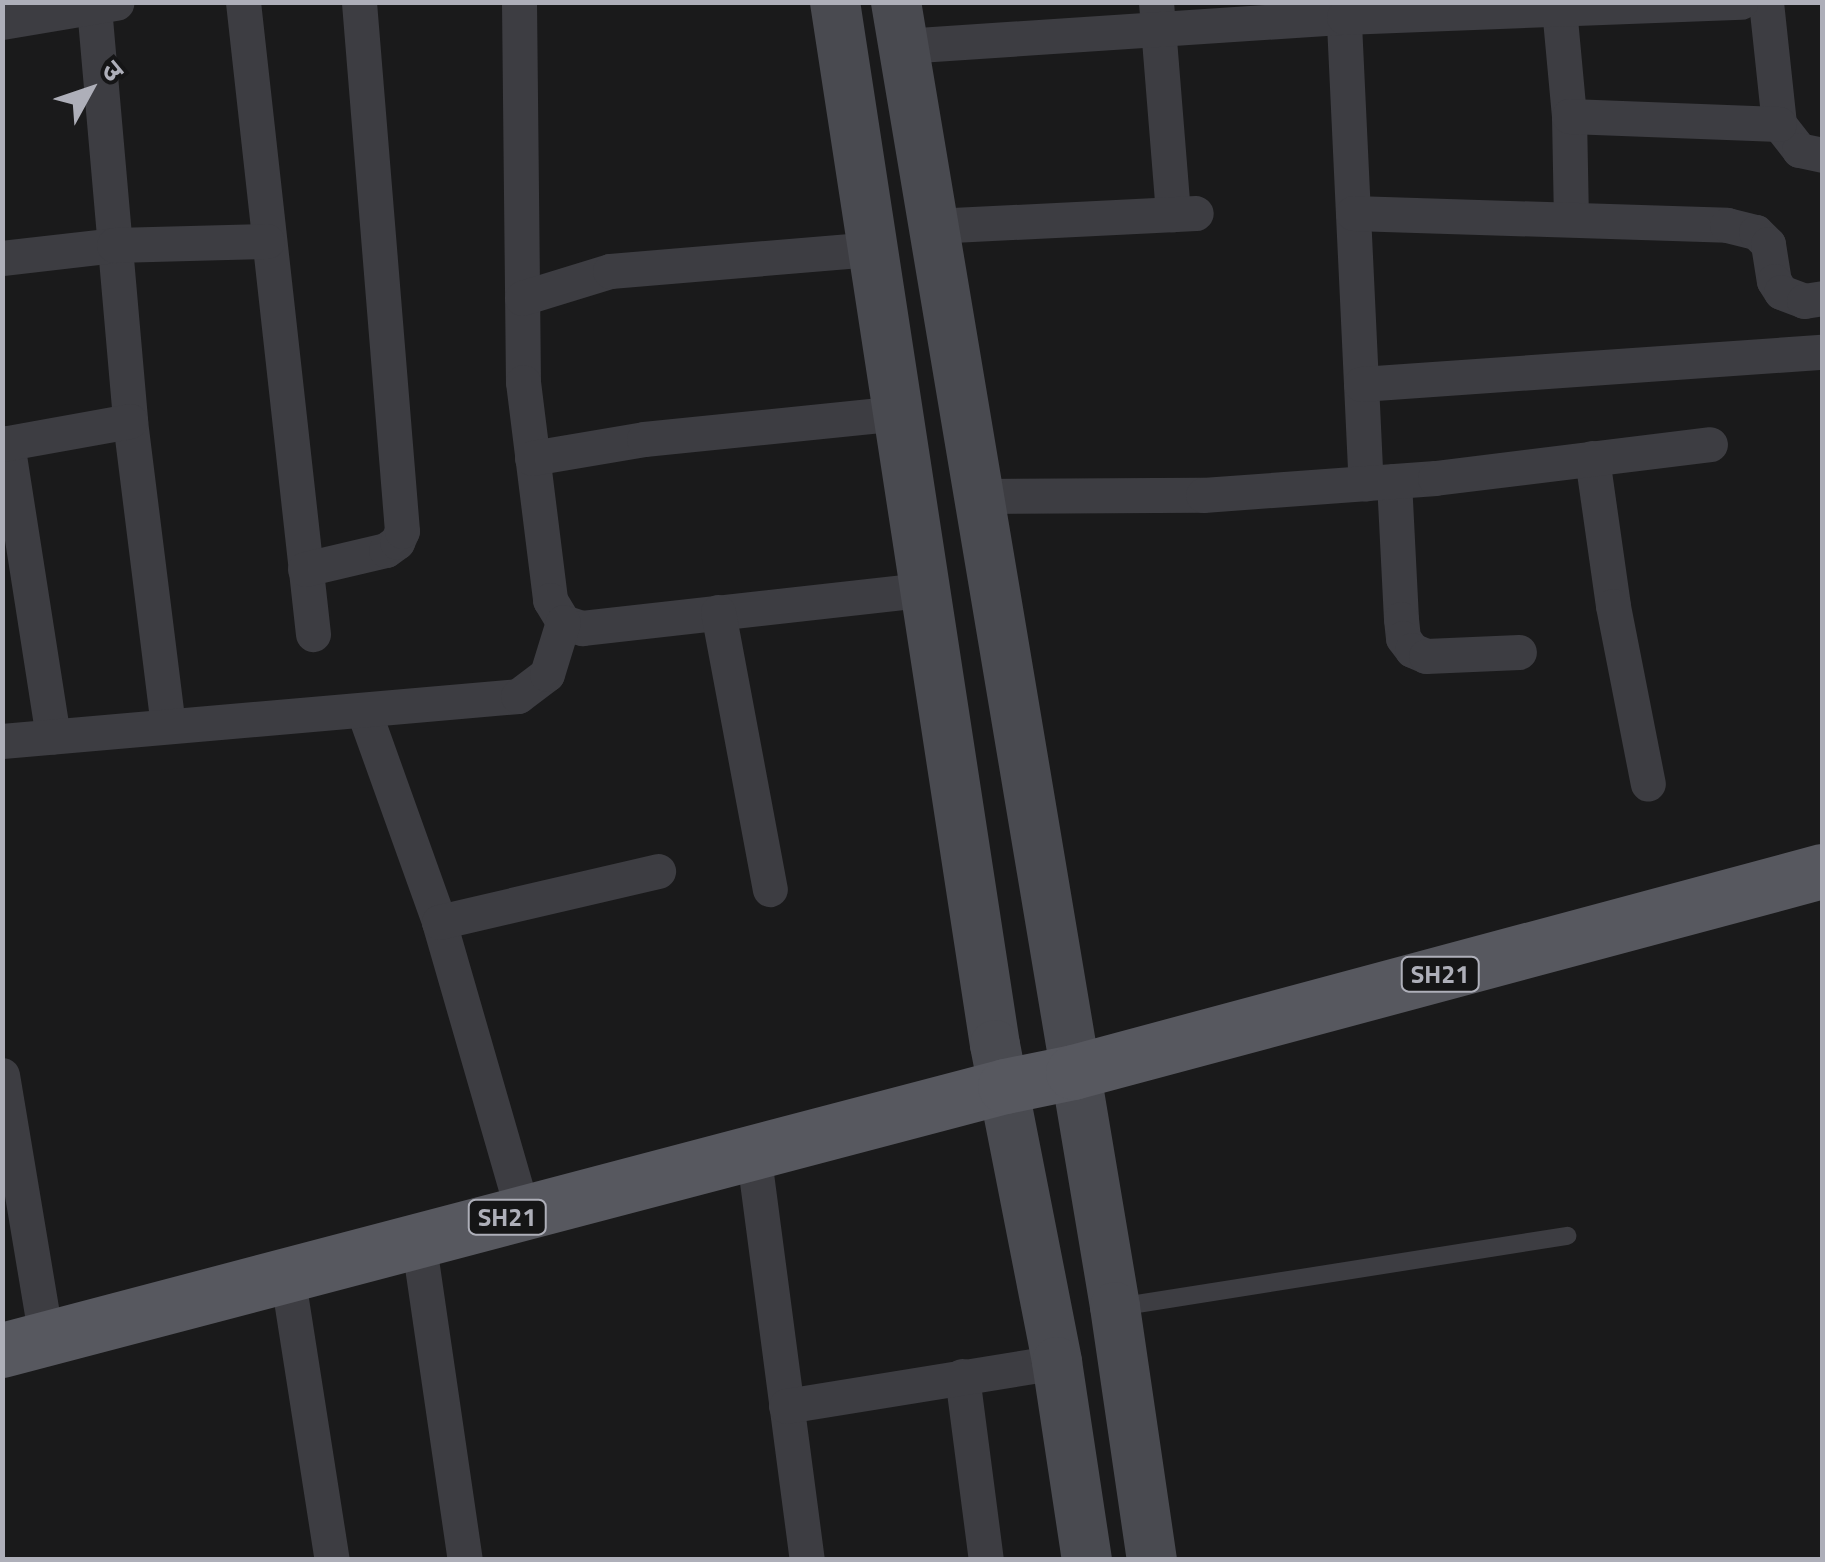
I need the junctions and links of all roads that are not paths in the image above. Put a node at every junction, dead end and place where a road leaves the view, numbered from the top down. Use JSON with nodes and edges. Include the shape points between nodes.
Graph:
{"nodes":[{"id":1,"x":243,"y":2,"type":"edge"},
{"id":2,"x":358,"y":2,"type":"edge"},
{"id":3,"x":519,"y":2,"type":"edge"},
{"id":4,"x":835,"y":2,"type":"edge"},
{"id":5,"x":1742,"y":2,"type":"edge"},
{"id":6,"x":1766,"y":2,"type":"edge"},
{"id":7,"x":105,"y":5,"type":"edge"},
{"id":8,"x":1559,"y":8,"type":"junction"},
{"id":9,"x":1343,"y":10,"type":"edge"},
{"id":10,"x":24,"y":14,"type":"edge"},
{"id":11,"x":1156,"y":15,"type":"edge"},
{"id":12,"x":899,"y":24,"type":"edge"},
{"id":13,"x":1569,"y":116,"type":"junction"},
{"id":14,"x":1779,"y":124,"type":"junction"},
{"id":15,"x":1822,"y":155,"type":"edge"},
{"id":16,"x":1353,"y":213,"type":"junction"},
{"id":17,"x":1571,"y":218,"type":"junction"},
{"id":18,"x":932,"y":226,"type":"junction"},
{"id":19,"x":268,"y":241,"type":"junction"},
{"id":20,"x":114,"y":245,"type":"junction"},
{"id":21,"x":874,"y":249,"type":"junction"},
{"id":22,"x":2,"y":258,"type":"edge"},
{"id":23,"x":522,"y":298,"type":"junction"},
{"id":24,"x":1822,"y":298,"type":"edge"},
{"id":25,"x":1822,"y":352,"type":"edge"},
{"id":26,"x":1361,"y":384,"type":"junction"},
{"id":27,"x":900,"y":413,"type":"junction"},
{"id":28,"x":130,"y":421,"type":"junction"},
{"id":29,"x":5,"y":443,"type":"edge"},
{"id":30,"x":1710,"y":444,"type":"dead end"},
{"id":31,"x":532,"y":458,"type":"junction"},
{"id":32,"x":1592,"y":458,"type":"junction"},
{"id":33,"x":1380,"y":482,"type":"junction"},
{"id":34,"x":977,"y":496,"type":"junction"},
{"id":35,"x":305,"y":570,"type":"junction"},
{"id":36,"x":927,"y":589,"type":"junction"},
{"id":37,"x":718,"y":612,"type":"junction"},
{"id":38,"x":563,"y":622,"type":"junction"},
{"id":39,"x":313,"y":634,"type":"dead end"},
{"id":40,"x":1519,"y":652,"type":"dead end"},
{"id":41,"x":364,"y":712,"type":"junction"},
{"id":42,"x":168,"y":726,"type":"junction"},
{"id":43,"x":53,"y":736,"type":"junction"},
{"id":44,"x":2,"y":741,"type":"edge"},
{"id":45,"x":1648,"y":784,"type":"dead end"},
{"id":46,"x":658,"y":871,"type":"dead end"},
{"id":47,"x":1822,"y":872,"type":"edge"},
{"id":48,"x":770,"y":889,"type":"dead end"},
{"id":49,"x":440,"y":922,"type":"junction"},
{"id":50,"x":2,"y":1075,"type":"edge"},
{"id":51,"x":1037,"y":1079,"type":"junction"},
{"id":52,"x":753,"y":1151,"type":"junction"},
{"id":53,"x":523,"y":1213,"type":"junction"},
{"id":54,"x":1566,"y":1236,"type":"dead end"},
{"id":55,"x":418,"y":1239,"type":"junction"},
{"id":56,"x":287,"y":1274,"type":"junction"},
{"id":57,"x":1115,"y":1307,"type":"junction"},
{"id":58,"x":24,"y":1344,"type":"edge"},
{"id":59,"x":1057,"y":1362,"type":"junction"},
{"id":60,"x":962,"y":1376,"type":"junction"},
{"id":61,"x":786,"y":1406,"type":"junction"},
{"id":62,"x":332,"y":1560,"type":"edge"},
{"id":63,"x":465,"y":1560,"type":"edge"},
{"id":64,"x":807,"y":1560,"type":"edge"},
{"id":65,"x":986,"y":1560,"type":"edge"},
{"id":66,"x":1088,"y":1560,"type":"edge"},
{"id":67,"x":1152,"y":1560,"type":"edge"}],
"edges":[{"from":1,"to":19,"type":"street"},
{"from":2,"to":35,"type":"street","via":[[402,531],[386,550]]},
{"from":3,"to":23,"type":"street"},
{"from":4,"to":21,"type":"street"},
{"from":5,"to":8,"type":"street"},
{"from":6,"to":14,"type":"street"},
{"from":7,"to":10,"type":"street"},
{"from":7,"to":20,"type":"street"},
{"from":8,"to":9,"type":"street"},
{"from":8,"to":13,"type":"street"},
{"from":9,"to":11,"type":"street"},
{"from":9,"to":16,"type":"street"},
{"from":11,"to":12,"type":"street"},
{"from":11,"to":18,"type":"street","via":[[1184,214]]},
{"from":12,"to":18,"type":"street"},
{"from":13,"to":14,"type":"street"},
{"from":13,"to":17,"type":"street"},
{"from":14,"to":15,"type":"street","via":[[1798,150]]},
{"from":16,"to":17,"type":"street"},
{"from":16,"to":26,"type":"street"},
{"from":17,"to":24,"type":"street","via":[[1756,232],[1768,244],[1781,292],[1804,301]]},
{"from":18,"to":34,"type":"street"},
{"from":19,"to":20,"type":"street"},
{"from":19,"to":35,"type":"street"},
{"from":20,"to":22,"type":"street"},
{"from":20,"to":28,"type":"street"},
{"from":21,"to":23,"type":"street","via":[[610,271]]},
{"from":21,"to":27,"type":"street"},
{"from":23,"to":31,"type":"street"},
{"from":25,"to":26,"type":"street"},
{"from":26,"to":33,"type":"street"},
{"from":27,"to":31,"type":"street","via":[[644,439]]},
{"from":27,"to":36,"type":"street"},
{"from":28,"to":29,"type":"street"},
{"from":28,"to":42,"type":"street"},
{"from":29,"to":43,"type":"street"},
{"from":30,"to":32,"type":"street"},
{"from":31,"to":38,"type":"street","via":[[550,600]]},
{"from":32,"to":33,"type":"street"},
{"from":32,"to":45,"type":"street"},
{"from":33,"to":34,"type":"street","via":[[1203,495]]},
{"from":33,"to":40,"type":"street","via":[[1403,638],[1412,650],[1426,656]]},
{"from":34,"to":51,"type":"street"},
{"from":35,"to":39,"type":"street"},
{"from":36,"to":37,"type":"street"},
{"from":36,"to":51,"type":"street"},
{"from":37,"to":38,"type":"street","via":[[582,628]]},
{"from":37,"to":48,"type":"street"},
{"from":38,"to":41,"type":"street","via":[[547,674],[518,696]]},
{"from":41,"to":42,"type":"street"},
{"from":41,"to":49,"type":"street"},
{"from":42,"to":43,"type":"street"},
{"from":43,"to":44,"type":"street"},
{"from":46,"to":49,"type":"street"},
{"from":47,"to":51,"type":"main road","number":"SH21"},
{"from":49,"to":53,"type":"street"},
{"from":50,"to":58,"type":"street"},
{"from":51,"to":52,"type":"main road","number":"SH21"},
{"from":51,"to":57,"type":"street"},
{"from":51,"to":59,"type":"street"},
{"from":52,"to":53,"type":"main road","number":"SH21"},
{"from":52,"to":61,"type":"street"},
{"from":53,"to":55,"type":"main road","number":"SH21"},
{"from":54,"to":57,"type":"lane"},
{"from":55,"to":56,"type":"main road","number":"SH21"},
{"from":55,"to":63,"type":"street"},
{"from":56,"to":58,"type":"main road","number":"SH21"},
{"from":56,"to":62,"type":"street"},
{"from":57,"to":67,"type":"street"},
{"from":59,"to":60,"type":"street"},
{"from":59,"to":66,"type":"street"},
{"from":60,"to":61,"type":"street"},
{"from":60,"to":65,"type":"street"},
{"from":61,"to":64,"type":"street"}]}
